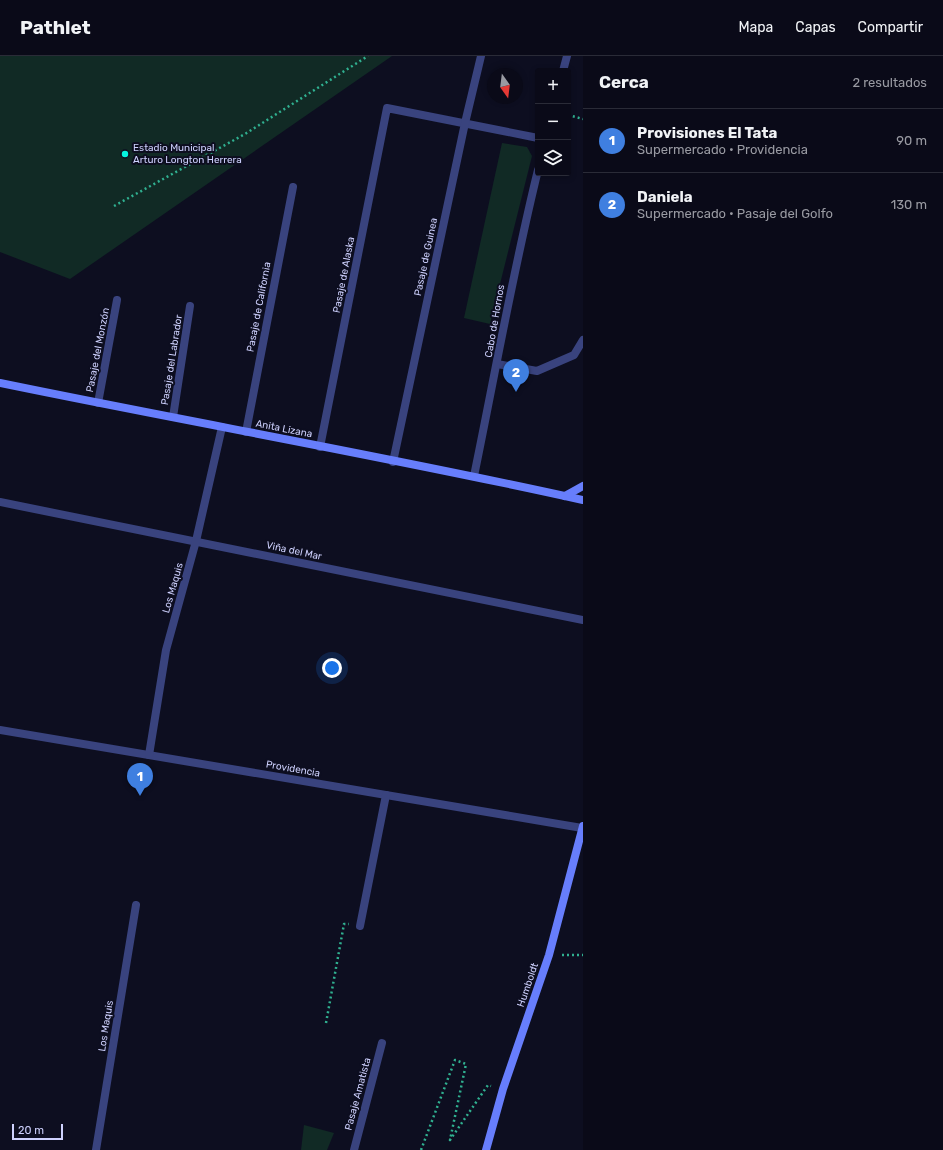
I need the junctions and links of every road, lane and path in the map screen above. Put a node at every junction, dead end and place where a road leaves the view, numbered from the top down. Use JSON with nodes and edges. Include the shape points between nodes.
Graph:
{"nodes":[{"id":1,"x":368,"y":56,"type":"edge"},
{"id":2,"x":481,"y":56,"type":"edge"},
{"id":3,"x":567,"y":56,"type":"edge"},
{"id":4,"x":564,"y":68,"type":"edge"},
{"id":5,"x":571,"y":116,"type":"edge"},
{"id":6,"x":583,"y":118,"type":"edge"},
{"id":7,"x":465,"y":123,"type":"junction"},
{"id":8,"x":535,"y":137,"type":"edge"},
{"id":9,"x":536,"y":176,"type":"edge"},
{"id":10,"x":293,"y":187,"type":"dead end"},
{"id":11,"x":114,"y":206,"type":"dead end"},
{"id":12,"x":117,"y":300,"type":"dead end"},
{"id":13,"x":190,"y":306,"type":"dead end"},
{"id":14,"x":583,"y":340,"type":"edge"},
{"id":15,"x":497,"y":364,"type":"junction"},
{"id":16,"x":0,"y":383,"type":"edge"},
{"id":17,"x":98,"y":403,"type":"junction"},
{"id":18,"x":173,"y":417,"type":"junction"},
{"id":19,"x":222,"y":427,"type":"junction"},
{"id":20,"x":246,"y":432,"type":"junction"},
{"id":21,"x":320,"y":447,"type":"junction"},
{"id":22,"x":393,"y":462,"type":"junction"},
{"id":23,"x":474,"y":476,"type":"junction"},
{"id":24,"x":583,"y":486,"type":"edge"},
{"id":25,"x":564,"y":496,"type":"junction"},
{"id":26,"x":583,"y":500,"type":"edge"},
{"id":27,"x":0,"y":502,"type":"edge"},
{"id":28,"x":196,"y":541,"type":"junction"},
{"id":29,"x":583,"y":620,"type":"edge"},
{"id":30,"x":0,"y":730,"type":"edge"},
{"id":31,"x":149,"y":755,"type":"junction"},
{"id":32,"x":386,"y":795,"type":"junction"},
{"id":33,"x":583,"y":827,"type":"edge"},
{"id":34,"x":136,"y":905,"type":"dead end"},
{"id":35,"x":360,"y":926,"type":"joint"},
{"id":36,"x":583,"y":954,"type":"edge"},
{"id":37,"x":549,"y":955,"type":"junction"},
{"id":38,"x":326,"y":1023,"type":"dead end"},
{"id":39,"x":382,"y":1043,"type":"dead end"},
{"id":40,"x":503,"y":1089,"type":"junction"},
{"id":41,"x":96,"y":1150,"type":"edge"},
{"id":42,"x":354,"y":1150,"type":"edge"},
{"id":43,"x":421,"y":1150,"type":"edge"},
{"id":44,"x":486,"y":1150,"type":"edge"}],
"edges":[{"from":1,"to":11,"type":"path","via":[[245,134]]},
{"from":2,"to":7,"type":"street","name":"Pasaje de Guinea"},
{"from":3,"to":4,"type":"street"},
{"from":5,"to":6,"type":"path"},
{"from":7,"to":8,"type":"street"},
{"from":7,"to":21,"type":"street","name":"Pasaje de Alaska","via":[[387,108]]},
{"from":7,"to":22,"type":"street","name":"Pasaje de Guinea"},
{"from":9,"to":15,"type":"street","name":"Cabo de Hornos","via":[[518,250]]},
{"from":10,"to":20,"type":"street","name":"Pasaje de California"},
{"from":12,"to":17,"type":"street","name":"Pasaje del Monzón"},
{"from":13,"to":18,"type":"street","name":"Pasaje del Labrador"},
{"from":14,"to":15,"type":"street","via":[[574,355],[537,371]]},
{"from":15,"to":23,"type":"street","name":"Cabo de Hornos"},
{"from":16,"to":17,"type":"main road","name":"Anita Lizana"},
{"from":17,"to":18,"type":"main road","name":"Anita Lizana"},
{"from":18,"to":19,"type":"main road","name":"Anita Lizana"},
{"from":19,"to":20,"type":"main road","name":"Anita Lizana"},
{"from":19,"to":28,"type":"street","name":"Los Maquis"},
{"from":20,"to":21,"type":"main road","name":"Anita Lizana"},
{"from":21,"to":22,"type":"main road","name":"Anita Lizana"},
{"from":22,"to":23,"type":"main road","name":"Anita Lizana"},
{"from":23,"to":25,"type":"main road","name":"Anita Lizana"},
{"from":24,"to":25,"type":"main road"},
{"from":25,"to":26,"type":"main road","name":"Anita Lizana"},
{"from":27,"to":28,"type":"street","name":"Viña del Mar"},
{"from":28,"to":29,"type":"street","name":"Viña del Mar"},
{"from":28,"to":31,"type":"street","name":"Los Maquis","via":[[166,650]]},
{"from":30,"to":31,"type":"street","name":"Providencia"},
{"from":31,"to":32,"type":"street","name":"Providencia"},
{"from":32,"to":33,"type":"street","name":"Providencia"},
{"from":32,"to":35,"type":"street"},
{"from":33,"to":37,"type":"main road","name":"Humboldt"},
{"from":34,"to":41,"type":"street","name":"Los Maquis"},
{"from":35,"to":38,"type":"path","via":[[344,924]]},
{"from":36,"to":37,"type":"path"},
{"from":37,"to":40,"type":"main road","name":"Humboldt"},
{"from":39,"to":42,"type":"street","name":"Pasaje Amatista"},
{"from":40,"to":43,"type":"path","via":[[488,1085],[450,1140],[466,1064],[455,1060]]},
{"from":40,"to":44,"type":"main road","name":"Humboldt"}]}
